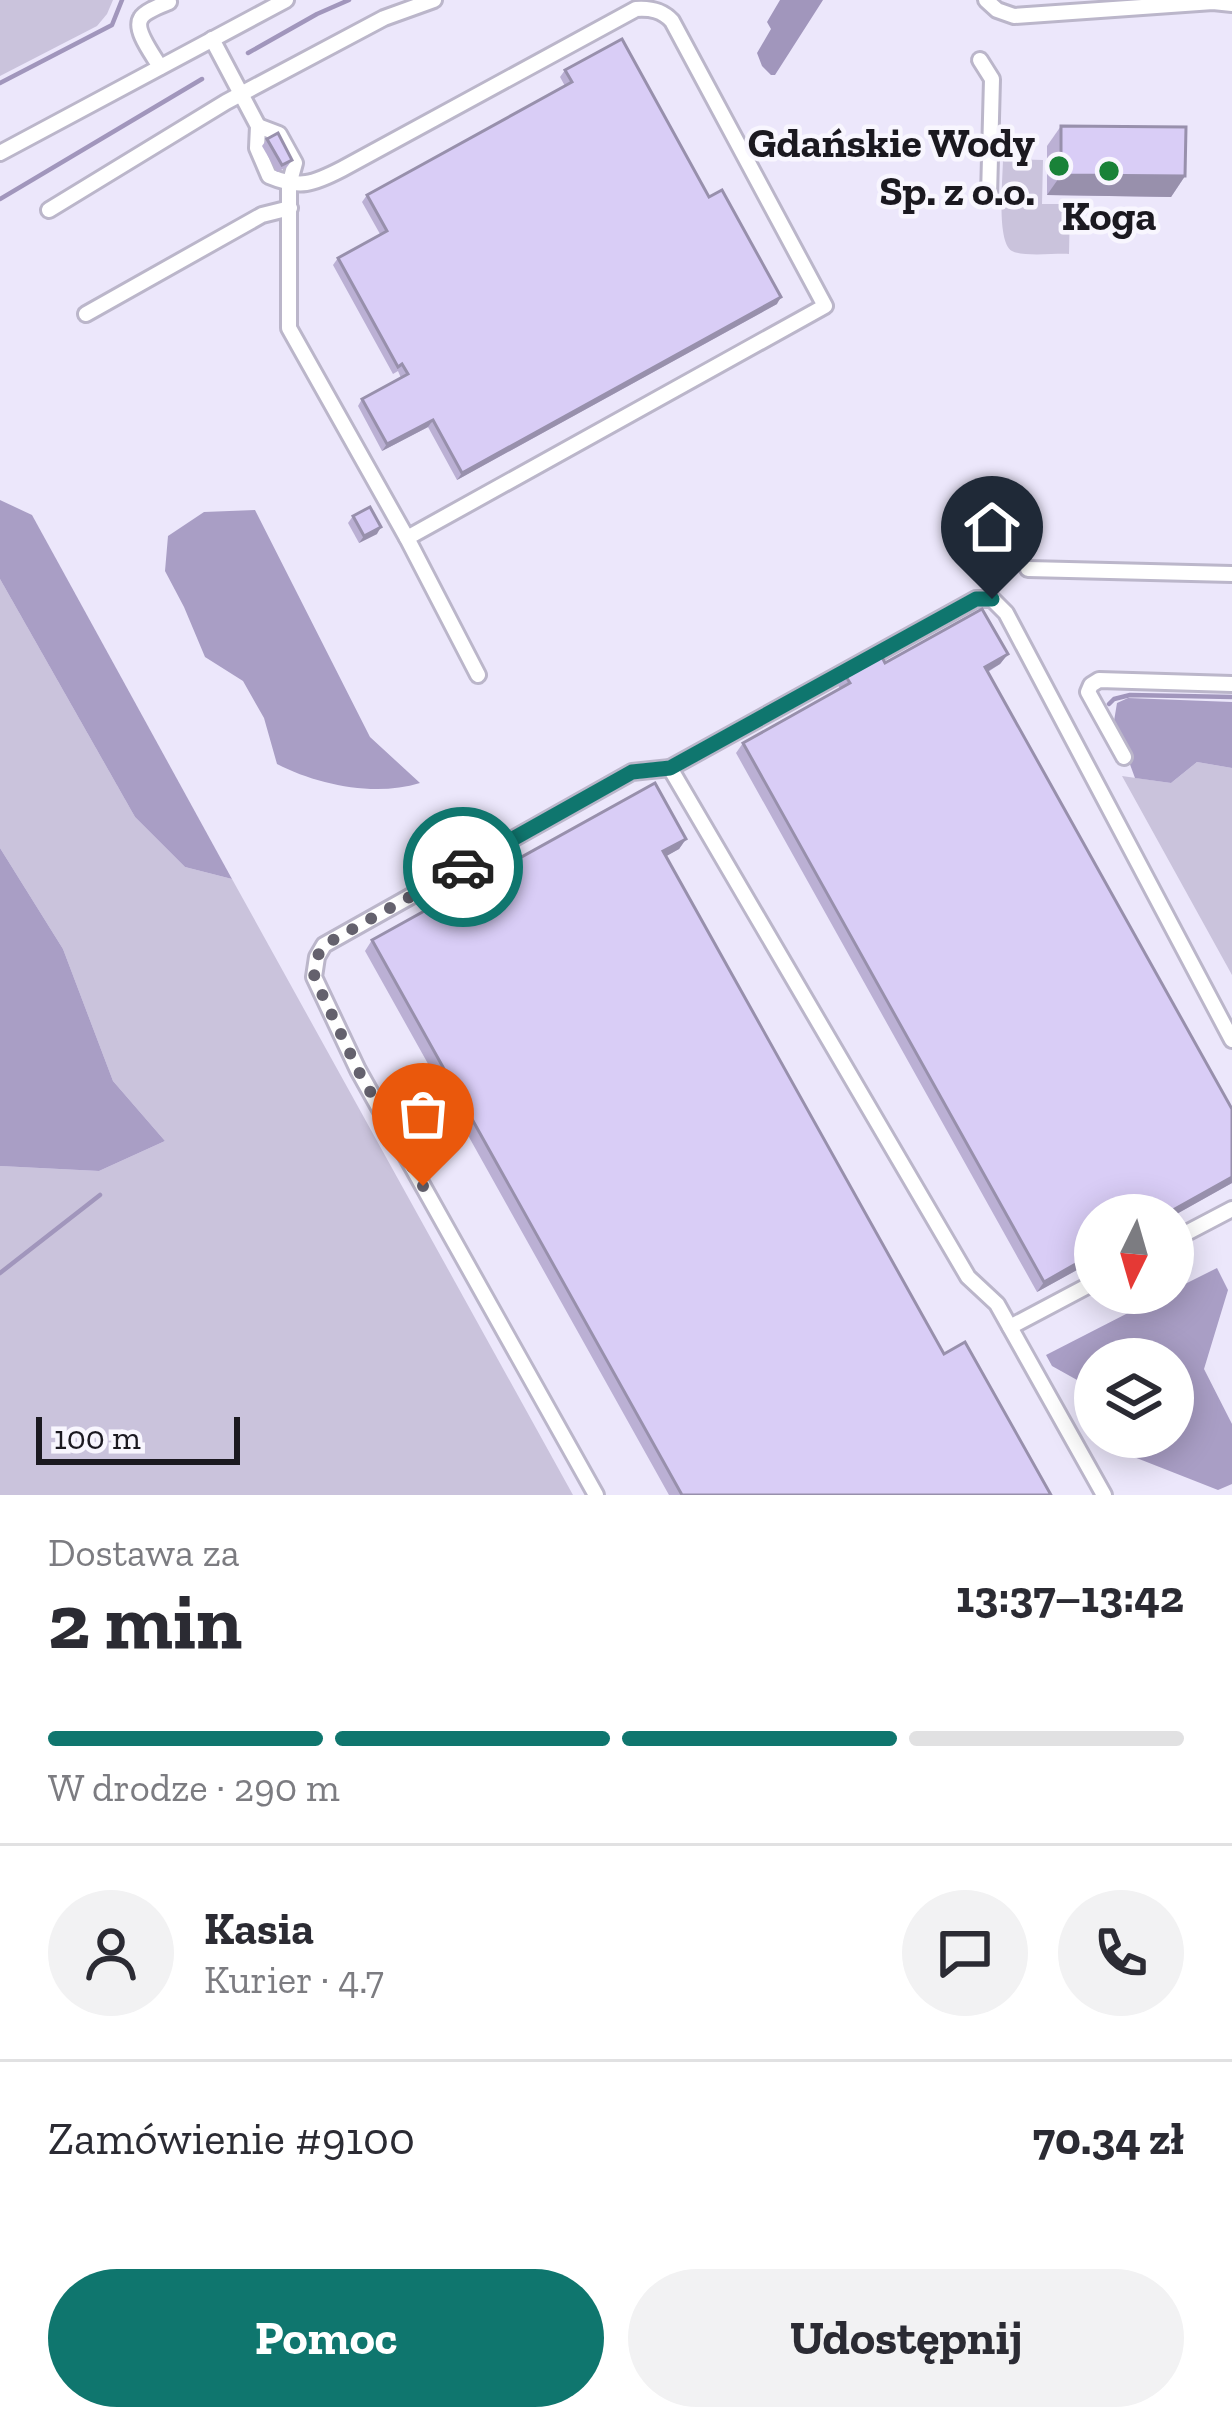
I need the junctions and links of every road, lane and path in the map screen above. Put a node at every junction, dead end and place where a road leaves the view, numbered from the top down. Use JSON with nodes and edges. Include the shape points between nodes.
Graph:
{"nodes":[{"id":1,"x":286,"y":0,"type":"edge"},
{"id":2,"x":434,"y":0,"type":"edge"},
{"id":3,"x":986,"y":0,"type":"edge"},
{"id":4,"x":169,"y":2,"type":"edge"},
{"id":5,"x":1232,"y":4,"type":"edge"},
{"id":6,"x":662,"y":6,"type":"edge"},
{"id":7,"x":212,"y":39,"type":"junction"},
{"id":8,"x":980,"y":61,"type":"dead end"},
{"id":9,"x":160,"y":67,"type":"junction"},
{"id":10,"x":240,"y":94,"type":"junction"},
{"id":11,"x":258,"y":127,"type":"junction"},
{"id":12,"x":0,"y":153,"type":"edge"},
{"id":13,"x":289,"y":184,"type":"junction"},
{"id":14,"x":989,"y":196,"type":"dead end"},
{"id":15,"x":290,"y":208,"type":"junction"},
{"id":16,"x":49,"y":210,"type":"dead end"},
{"id":17,"x":86,"y":314,"type":"dead end"},
{"id":18,"x":406,"y":538,"type":"junction"},
{"id":19,"x":1028,"y":569,"type":"dead end"},
{"id":20,"x":1232,"y":574,"type":"edge"},
{"id":21,"x":478,"y":675,"type":"dead end"},
{"id":22,"x":1232,"y":684,"type":"edge"},
{"id":23,"x":1124,"y":757,"type":"dead end"},
{"id":24,"x":670,"y":768,"type":"junction"},
{"id":25,"x":1232,"y":1040,"type":"edge"},
{"id":26,"x":1232,"y":1209,"type":"edge"},
{"id":27,"x":1194,"y":1229,"type":"edge"},
{"id":28,"x":1074,"y":1293,"type":"edge"},
{"id":29,"x":1010,"y":1327,"type":"junction"},
{"id":30,"x":596,"y":1495,"type":"edge"},
{"id":31,"x":1104,"y":1495,"type":"edge"}],
"edges":[{"from":1,"to":7,"type":"street"},
{"from":2,"to":10,"type":"street"},
{"from":3,"to":5,"type":"street","via":[[1014,16]]},
{"from":4,"to":9,"type":"street","via":[[139,25]]},
{"from":6,"to":13,"type":"street","via":[[635,8],[331,175]]},
{"from":6,"to":18,"type":"street","via":[[825,305]]},
{"from":7,"to":9,"type":"street"},
{"from":7,"to":10,"type":"street"},
{"from":8,"to":14,"type":"street","via":[[992,79]]},
{"from":9,"to":12,"type":"street"},
{"from":10,"to":11,"type":"street"},
{"from":10,"to":16,"type":"street"},
{"from":11,"to":13,"type":"street","via":[[269,176]]},
{"from":11,"to":13,"type":"street","via":[[279,134],[295,163]]},
{"from":13,"to":15,"type":"street"},
{"from":15,"to":17,"type":"street","via":[[262,214]]},
{"from":15,"to":18,"type":"street","via":[[289,328]]},
{"from":18,"to":21,"type":"street"},
{"from":19,"to":20,"type":"street"},
{"from":22,"to":23,"type":"street","via":[[1091,685]]},
{"from":24,"to":25,"type":"street","via":[[976,599],[992,599]]},
{"from":24,"to":29,"type":"street","via":[[968,1277]]},
{"from":24,"to":30,"type":"street","via":[[632,772],[324,945],[314,977]]},
{"from":26,"to":27,"type":"street"},
{"from":28,"to":29,"type":"street"},
{"from":29,"to":31,"type":"street"}]}
